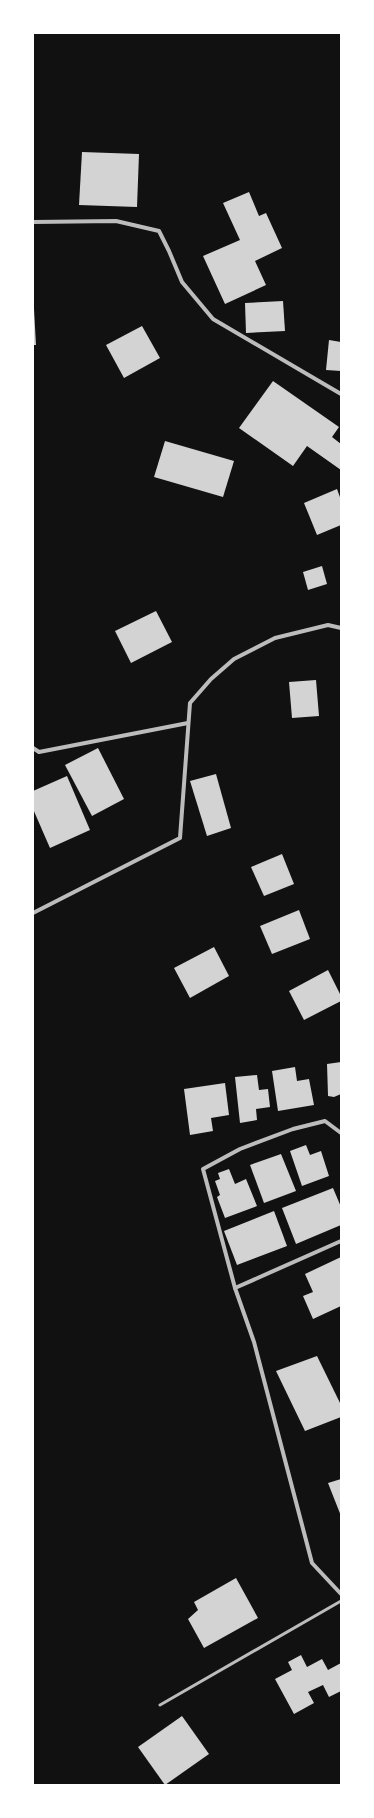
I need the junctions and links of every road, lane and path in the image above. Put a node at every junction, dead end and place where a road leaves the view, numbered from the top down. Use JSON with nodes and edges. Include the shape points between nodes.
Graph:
{"nodes":[{"id":1,"x":33,"y":222,"type":"edge"},
{"id":2,"x":341,"y":394,"type":"edge"},
{"id":3,"x":341,"y":628,"type":"edge"},
{"id":4,"x":188,"y":723,"type":"junction"},
{"id":5,"x":33,"y":748,"type":"edge"},
{"id":6,"x":33,"y":913,"type":"edge"},
{"id":7,"x":341,"y":1133,"type":"edge"},
{"id":8,"x":341,"y":1240,"type":"edge"},
{"id":9,"x":235,"y":1288,"type":"junction"},
{"id":10,"x":341,"y":1594,"type":"edge"},
{"id":11,"x":341,"y":1601,"type":"edge"},
{"id":12,"x":160,"y":1705,"type":"dead end"}],
"edges":[{"from":1,"to":2,"type":"street","via":[[116,221],[159,231],[182,282],[213,319]]},
{"from":3,"to":4,"type":"street","via":[[328,625],[275,638],[234,659],[211,679],[190,704]]},
{"from":4,"to":5,"type":"street","via":[[39,752]]},
{"from":4,"to":6,"type":"street","via":[[180,838]]},
{"from":7,"to":9,"type":"street","via":[[325,1121],[293,1129],[240,1149],[202,1169]]},
{"from":8,"to":9,"type":"street"},
{"from":9,"to":10,"type":"street","via":[[254,1342],[312,1563]]},
{"from":11,"to":12,"type":"lane"}]}
